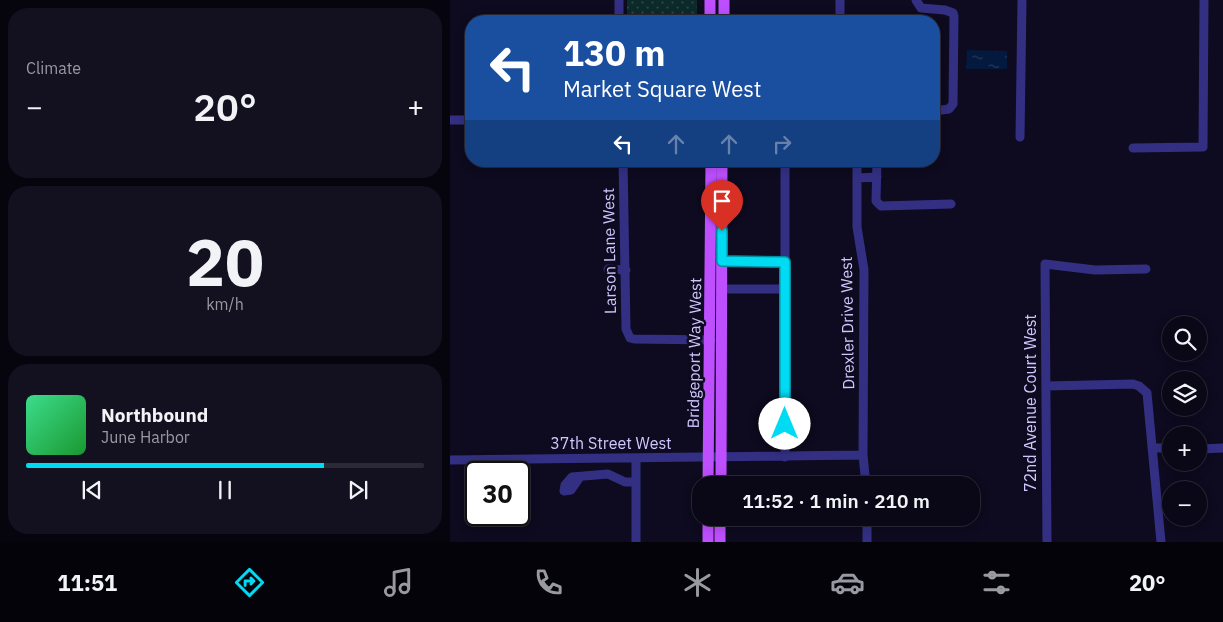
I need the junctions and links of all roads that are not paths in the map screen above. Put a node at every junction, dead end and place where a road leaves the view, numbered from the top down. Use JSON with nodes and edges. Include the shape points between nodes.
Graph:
{"nodes":[{"id":1,"x":619,"y":0,"type":"edge"},
{"id":2,"x":710,"y":0,"type":"edge"},
{"id":3,"x":724,"y":0,"type":"edge"},
{"id":4,"x":840,"y":0,"type":"edge"},
{"id":5,"x":916,"y":0,"type":"edge"},
{"id":6,"x":1022,"y":0,"type":"edge"},
{"id":7,"x":1204,"y":0,"type":"edge"},
{"id":8,"x":619,"y":15,"type":"edge"},
{"id":9,"x":710,"y":15,"type":"edge"},
{"id":10,"x":724,"y":15,"type":"edge"},
{"id":11,"x":840,"y":15,"type":"edge"},
{"id":12,"x":940,"y":110,"type":"edge"},
{"id":13,"x":450,"y":120,"type":"edge"},
{"id":14,"x":465,"y":120,"type":"edge"},
{"id":15,"x":1020,"y":137,"type":"dead end"},
{"id":16,"x":1133,"y":148,"type":"dead end"},
{"id":17,"x":623,"y":167,"type":"edge"},
{"id":18,"x":711,"y":167,"type":"edge"},
{"id":19,"x":722,"y":167,"type":"edge"},
{"id":20,"x":785,"y":167,"type":"edge"},
{"id":21,"x":856,"y":167,"type":"edge"},
{"id":22,"x":877,"y":167,"type":"edge"},
{"id":23,"x":877,"y":177,"type":"junction"},
{"id":24,"x":856,"y":178,"type":"junction"},
{"id":25,"x":951,"y":204,"type":"dead end"},
{"id":26,"x":722,"y":261,"type":"junction"},
{"id":27,"x":785,"y":262,"type":"junction"},
{"id":28,"x":608,"y":269,"type":"dead end"},
{"id":29,"x":1146,"y":269,"type":"dead end"},
{"id":30,"x":626,"y":270,"type":"junction"},
{"id":31,"x":722,"y":289,"type":"junction"},
{"id":32,"x":785,"y":289,"type":"junction"},
{"id":33,"x":711,"y":340,"type":"junction"},
{"id":34,"x":1046,"y":386,"type":"junction"},
{"id":35,"x":1152,"y":448,"type":"junction"},
{"id":36,"x":1162,"y":448,"type":"edge"},
{"id":37,"x":1223,"y":448,"type":"edge"},
{"id":38,"x":1207,"y":449,"type":"edge"},
{"id":39,"x":863,"y":455,"type":"junction"},
{"id":40,"x":785,"y":457,"type":"junction"},
{"id":41,"x":636,"y":458,"type":"junction"},
{"id":42,"x":709,"y":458,"type":"junction"},
{"id":43,"x":722,"y":458,"type":"junction"},
{"id":44,"x":450,"y":460,"type":"edge"},
{"id":45,"x":708,"y":476,"type":"edge"},
{"id":46,"x":721,"y":476,"type":"edge"},
{"id":47,"x":865,"y":476,"type":"edge"},
{"id":48,"x":580,"y":477,"type":"dead end"},
{"id":49,"x":636,"y":482,"type":"junction"},
{"id":50,"x":708,"y":526,"type":"edge"},
{"id":51,"x":720,"y":526,"type":"edge"},
{"id":52,"x":867,"y":526,"type":"edge"},
{"id":53,"x":636,"y":542,"type":"edge"},
{"id":54,"x":708,"y":542,"type":"edge"},
{"id":55,"x":720,"y":542,"type":"edge"},
{"id":56,"x":867,"y":542,"type":"edge"},
{"id":57,"x":1047,"y":542,"type":"edge"},
{"id":58,"x":1161,"y":542,"type":"edge"}],
"edges":[{"from":1,"to":8,"type":"street"},
{"from":2,"to":9,"type":"main road"},
{"from":3,"to":10,"type":"main road"},
{"from":4,"to":11,"type":"street"},
{"from":5,"to":12,"type":"street","via":[[921,8],[950,11],[954,16],[954,100],[952,107]]},
{"from":6,"to":15,"type":"street"},
{"from":7,"to":16,"type":"street","via":[[1203,147]]},
{"from":13,"to":14,"type":"street"},
{"from":17,"to":30,"type":"street","name":"Larson Lane West"},
{"from":18,"to":33,"type":"main road","name":"Bridgeport Way West"},
{"from":19,"to":26,"type":"main road","name":"Bridgeport Way West"},
{"from":20,"to":27,"type":"street"},
{"from":21,"to":24,"type":"street","name":"Drexler Drive West"},
{"from":22,"to":23,"type":"street"},
{"from":23,"to":24,"type":"street"},
{"from":23,"to":25,"type":"street","via":[[876,201],[881,206]]},
{"from":24,"to":39,"type":"street","name":"Drexler Drive West","via":[[856,227],[864,270]]},
{"from":26,"to":27,"type":"street"},
{"from":26,"to":31,"type":"main road","name":"Bridgeport Way West"},
{"from":27,"to":32,"type":"street"},
{"from":28,"to":30,"type":"street"},
{"from":29,"to":34,"type":"street","name":"72nd Avenue Court West","via":[[1095,270],[1045,264]]},
{"from":30,"to":33,"type":"street","name":"Larson Lane West","via":[[626,330],[630,338]]},
{"from":31,"to":32,"type":"street"},
{"from":31,"to":43,"type":"main road","name":"Bridgeport Way West"},
{"from":32,"to":40,"type":"street"},
{"from":33,"to":42,"type":"main road","name":"Bridgeport Way West"},
{"from":34,"to":35,"type":"street","via":[[1139,386],[1146,393]]},
{"from":34,"to":57,"type":"street","name":"72nd Avenue Court West"},
{"from":35,"to":36,"type":"street"},
{"from":35,"to":58,"type":"street"},
{"from":37,"to":38,"type":"street"},
{"from":39,"to":40,"type":"street","name":"37th Street West"},
{"from":39,"to":47,"type":"street","name":"Drexler Drive West"},
{"from":40,"to":43,"type":"street","name":"37th Street West"},
{"from":41,"to":42,"type":"street","name":"37th Street West"},
{"from":41,"to":44,"type":"street","name":"37th Street West"},
{"from":41,"to":49,"type":"street"},
{"from":42,"to":43,"type":"street","name":"37th Street West"},
{"from":42,"to":45,"type":"main road","name":"Bridgeport Way West"},
{"from":43,"to":46,"type":"main road","name":"Bridgeport Way West"},
{"from":48,"to":49,"type":"street","via":[[608,474],[625,482]]},
{"from":49,"to":53,"type":"street"},
{"from":50,"to":54,"type":"main road"},
{"from":51,"to":55,"type":"main road"},
{"from":52,"to":56,"type":"street"}]}
